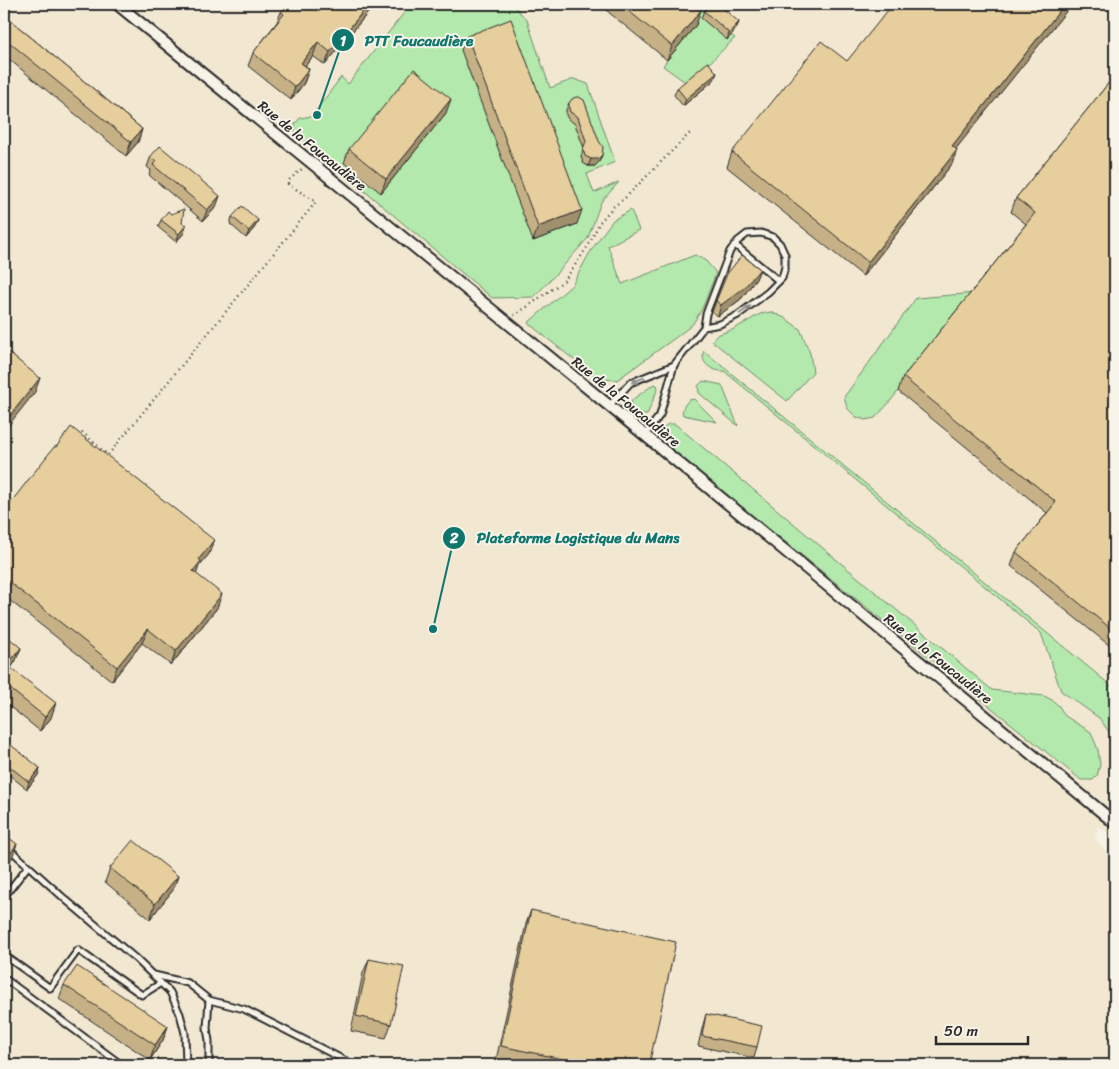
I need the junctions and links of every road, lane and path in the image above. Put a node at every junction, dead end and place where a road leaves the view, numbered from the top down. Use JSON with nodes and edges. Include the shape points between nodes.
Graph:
{"nodes":[{"id":1,"x":117,"y":4,"type":"edge"},
{"id":2,"x":692,"y":132,"type":"dead end"},
{"id":3,"x":309,"y":162,"type":"junction"},
{"id":4,"x":735,"y":245,"type":"junction"},
{"id":5,"x":779,"y":281,"type":"junction"},
{"id":6,"x":504,"y":320,"type":"junction"},
{"id":7,"x":704,"y":326,"type":"junction"},
{"id":8,"x":674,"y":365,"type":"junction"},
{"id":9,"x":610,"y":406,"type":"junction"},
{"id":10,"x":82,"y":432,"type":"dead end"},
{"id":11,"x":645,"y":435,"type":"junction"},
{"id":12,"x":1114,"y":821,"type":"edge"},
{"id":13,"x":4,"y":844,"type":"edge"},
{"id":14,"x":28,"y":866,"type":"junction"},
{"id":15,"x":4,"y":897,"type":"edge"},
{"id":16,"x":4,"y":955,"type":"edge"},
{"id":17,"x":152,"y":974,"type":"junction"},
{"id":18,"x":4,"y":978,"type":"edge"},
{"id":19,"x":161,"y":983,"type":"junction"},
{"id":20,"x":209,"y":1000,"type":"junction"},
{"id":21,"x":122,"y":1065,"type":"edge"},
{"id":22,"x":186,"y":1065,"type":"edge"},
{"id":23,"x":209,"y":1065,"type":"edge"},
{"id":24,"x":354,"y":1065,"type":"edge"}],
"edges":[{"from":1,"to":3,"type":"street","name":"Rue de la Foucaudière"},
{"from":2,"to":6,"type":"path","via":[[612,207],[565,280],[527,308]]},
{"from":3,"to":6,"type":"street","name":"Rue de la Foucaudière"},
{"from":3,"to":10,"type":"path","via":[[288,184],[316,202],[108,454]]},
{"from":4,"to":5,"type":"lane"},
{"from":4,"to":5,"type":"lane","via":[[747,234],[761,233],[773,238],[785,255]]},
{"from":4,"to":7,"type":"lane","via":[[730,251]]},
{"from":7,"to":5,"type":"lane","one_way":true,"via":[[720,324],[738,315]]},
{"from":6,"to":9,"type":"street","name":"Rue de la Foucaudière"},
{"from":7,"to":8,"type":"lane"},
{"from":8,"to":9,"type":"lane","one_way":true,"via":[[630,383]]},
{"from":8,"to":11,"type":"lane","via":[[660,415]]},
{"from":9,"to":11,"type":"street","name":"Rue de la Foucaudière"},
{"from":11,"to":12,"type":"street","name":"Rue de la Foucaudière"},
{"from":13,"to":14,"type":"lane"},
{"from":14,"to":15,"type":"lane"},
{"from":14,"to":17,"type":"lane"},
{"from":16,"to":19,"type":"lane","via":[[50,988],[78,950],[142,995]]},
{"from":17,"to":19,"type":"lane"},
{"from":17,"to":20,"type":"lane","via":[[188,983]]},
{"from":18,"to":21,"type":"lane"},
{"from":19,"to":22,"type":"lane","via":[[170,992],[180,1014],[185,1033]]},
{"from":20,"to":23,"type":"lane"},
{"from":20,"to":24,"type":"lane","via":[[244,1009]]}]}
